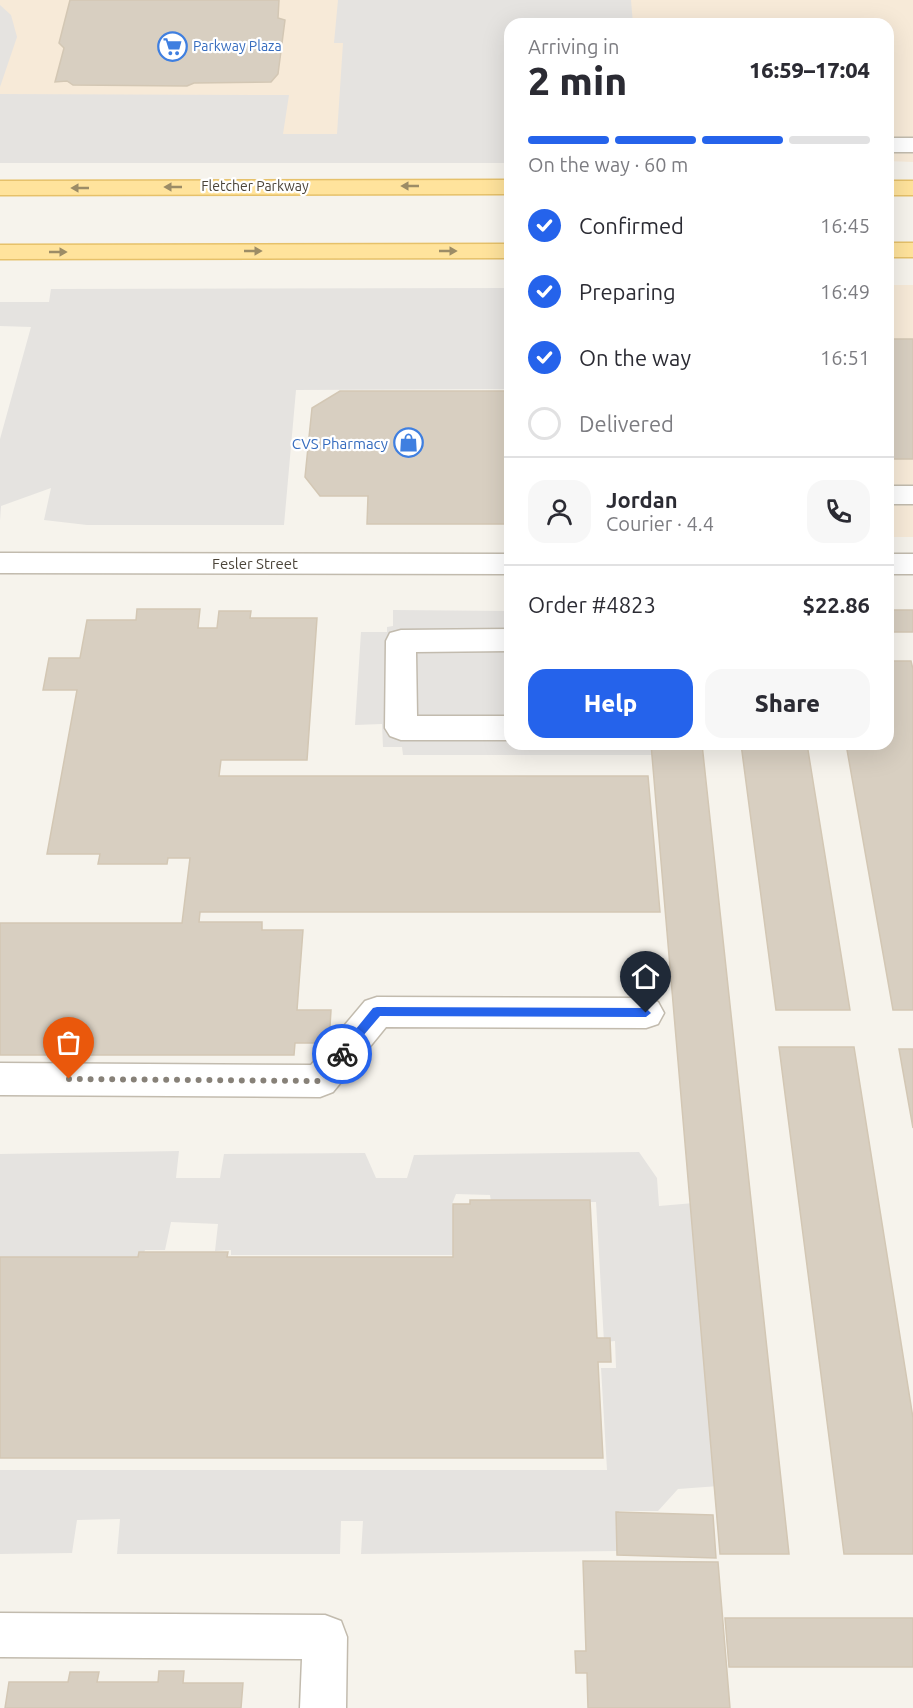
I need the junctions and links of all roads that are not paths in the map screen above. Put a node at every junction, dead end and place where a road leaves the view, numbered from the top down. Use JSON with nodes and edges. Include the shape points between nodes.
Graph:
{"nodes":[{"id":1,"x":894,"y":145,"type":"edge"},
{"id":2,"x":913,"y":145,"type":"edge"},
{"id":3,"x":504,"y":187,"type":"edge"},
{"id":4,"x":0,"y":188,"type":"edge"},
{"id":5,"x":894,"y":188,"type":"edge"},
{"id":6,"x":913,"y":188,"type":"edge"},
{"id":7,"x":894,"y":250,"type":"edge"},
{"id":8,"x":913,"y":250,"type":"edge"},
{"id":9,"x":504,"y":251,"type":"edge"},
{"id":10,"x":4,"y":253,"type":"edge"},
{"id":11,"x":894,"y":495,"type":"edge"},
{"id":12,"x":913,"y":495,"type":"edge"},
{"id":13,"x":0,"y":563,"type":"edge"},
{"id":14,"x":504,"y":564,"type":"edge"},
{"id":15,"x":894,"y":564,"type":"edge"},
{"id":16,"x":913,"y":564,"type":"edge"},
{"id":17,"x":504,"y":640,"type":"edge"},
{"id":18,"x":504,"y":728,"type":"edge"},
{"id":19,"x":646,"y":1013,"type":"dead end"},
{"id":20,"x":0,"y":1079,"type":"edge"},
{"id":21,"x":0,"y":1635,"type":"edge"},
{"id":22,"x":323,"y":1708,"type":"edge"}],
"edges":[{"from":1,"to":2,"type":"street"},
{"from":3,"to":4,"type":"main road","name":"Fletcher Parkway","one_way":true},
{"from":5,"to":6,"type":"main road"},
{"from":7,"to":8,"type":"main road"},
{"from":10,"to":9,"type":"main road","one_way":true},
{"from":11,"to":12,"type":"street"},
{"from":13,"to":14,"type":"street","name":"Fesler Street"},
{"from":15,"to":16,"type":"street"},
{"from":17,"to":18,"type":"street","via":[[401,640],[401,728]]},
{"from":19,"to":20,"type":"street","via":[[377,1012],[320,1081]]},
{"from":21,"to":22,"type":"street","via":[[325,1637]]}]}
